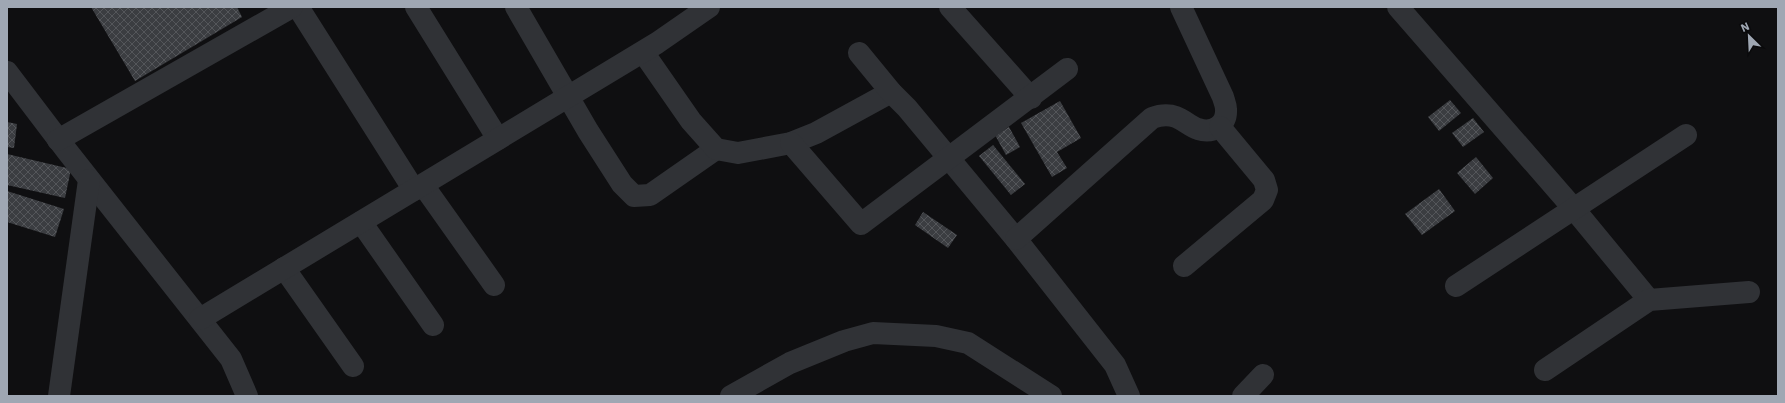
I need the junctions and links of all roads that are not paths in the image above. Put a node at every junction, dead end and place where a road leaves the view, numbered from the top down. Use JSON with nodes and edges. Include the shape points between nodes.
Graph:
{"nodes":[{"id":1,"x":292,"y":7,"type":"edge"},
{"id":2,"x":298,"y":7,"type":"edge"},
{"id":3,"x":416,"y":7,"type":"edge"},
{"id":4,"x":516,"y":7,"type":"edge"},
{"id":5,"x":709,"y":7,"type":"edge"},
{"id":6,"x":950,"y":7,"type":"edge"},
{"id":7,"x":1181,"y":7,"type":"edge"},
{"id":8,"x":1398,"y":7,"type":"edge"},
{"id":9,"x":643,"y":52,"type":"junction"},
{"id":10,"x":859,"y":53,"type":"dead end"},
{"id":11,"x":1067,"y":69,"type":"dead end"},
{"id":12,"x":7,"y":72,"type":"edge"},
{"id":13,"x":891,"y":92,"type":"junction"},
{"id":14,"x":568,"y":97,"type":"junction"},
{"id":15,"x":1031,"y":98,"type":"junction"},
{"id":16,"x":1220,"y":127,"type":"junction"},
{"id":17,"x":1686,"y":135,"type":"dead end"},
{"id":18,"x":498,"y":139,"type":"junction"},
{"id":19,"x":58,"y":140,"type":"junction"},
{"id":20,"x":791,"y":143,"type":"junction"},
{"id":21,"x":716,"y":149,"type":"junction"},
{"id":22,"x":949,"y":159,"type":"junction"},
{"id":23,"x":89,"y":180,"type":"junction"},
{"id":24,"x":418,"y":188,"type":"junction"},
{"id":25,"x":1574,"y":209,"type":"junction"},
{"id":26,"x":361,"y":222,"type":"junction"},
{"id":27,"x":1016,"y":239,"type":"junction"},
{"id":28,"x":1184,"y":266,"type":"dead end"},
{"id":29,"x":284,"y":268,"type":"junction"},
{"id":30,"x":494,"y":285,"type":"dead end"},
{"id":31,"x":1456,"y":286,"type":"dead end"},
{"id":32,"x":1749,"y":292,"type":"dead end"},
{"id":33,"x":1649,"y":300,"type":"junction"},
{"id":34,"x":200,"y":319,"type":"junction"},
{"id":35,"x":433,"y":325,"type":"dead end"},
{"id":36,"x":353,"y":366,"type":"dead end"},
{"id":37,"x":1544,"y":370,"type":"dead end"},
{"id":38,"x":1263,"y":375,"type":"dead end"},
{"id":39,"x":59,"y":396,"type":"edge"},
{"id":40,"x":246,"y":396,"type":"edge"},
{"id":41,"x":731,"y":396,"type":"edge"},
{"id":42,"x":1051,"y":396,"type":"edge"},
{"id":43,"x":1129,"y":396,"type":"edge"},
{"id":44,"x":1243,"y":396,"type":"edge"}],
"edges":[{"from":1,"to":19,"type":"street"},
{"from":2,"to":24,"type":"street"},
{"from":3,"to":18,"type":"street"},
{"from":4,"to":14,"type":"street"},
{"from":5,"to":9,"type":"street"},
{"from":6,"to":15,"type":"street"},
{"from":7,"to":16,"type":"street","via":[[1223,97],[1226,109]]},
{"from":8,"to":25,"type":"street"},
{"from":9,"to":14,"type":"street"},
{"from":9,"to":21,"type":"street","via":[[691,121]]},
{"from":10,"to":13,"type":"street"},
{"from":11,"to":15,"type":"street"},
{"from":12,"to":19,"type":"street"},
{"from":13,"to":20,"type":"street","via":[[816,133]]},
{"from":13,"to":22,"type":"street"},
{"from":14,"to":18,"type":"street"},
{"from":14,"to":21,"type":"street","via":[[622,184],[634,196],[650,195]]},
{"from":15,"to":22,"type":"street"},
{"from":16,"to":27,"type":"street","via":[[1209,131],[1198,129],[1176,117],[1161,115],[1152,118]]},
{"from":16,"to":28,"type":"street","via":[[1264,180],[1267,190],[1263,200]]},
{"from":17,"to":25,"type":"street"},
{"from":18,"to":24,"type":"street"},
{"from":19,"to":23,"type":"street"},
{"from":20,"to":21,"type":"street","via":[[738,153]]},
{"from":20,"to":22,"type":"street","via":[[862,224]]},
{"from":22,"to":27,"type":"street"},
{"from":23,"to":34,"type":"street"},
{"from":23,"to":39,"type":"street"},
{"from":24,"to":26,"type":"street"},
{"from":24,"to":30,"type":"street"},
{"from":25,"to":31,"type":"street"},
{"from":25,"to":33,"type":"street"},
{"from":26,"to":29,"type":"street"},
{"from":26,"to":35,"type":"street"},
{"from":27,"to":43,"type":"street","via":[[1116,365]]},
{"from":29,"to":34,"type":"street"},
{"from":29,"to":36,"type":"street"},
{"from":32,"to":33,"type":"street"},
{"from":33,"to":37,"type":"street"},
{"from":34,"to":40,"type":"street","via":[[231,359]]},
{"from":38,"to":44,"type":"street"},
{"from":41,"to":42,"type":"street","via":[[790,363],[844,341],[873,333],[936,336],[968,343]]}]}
